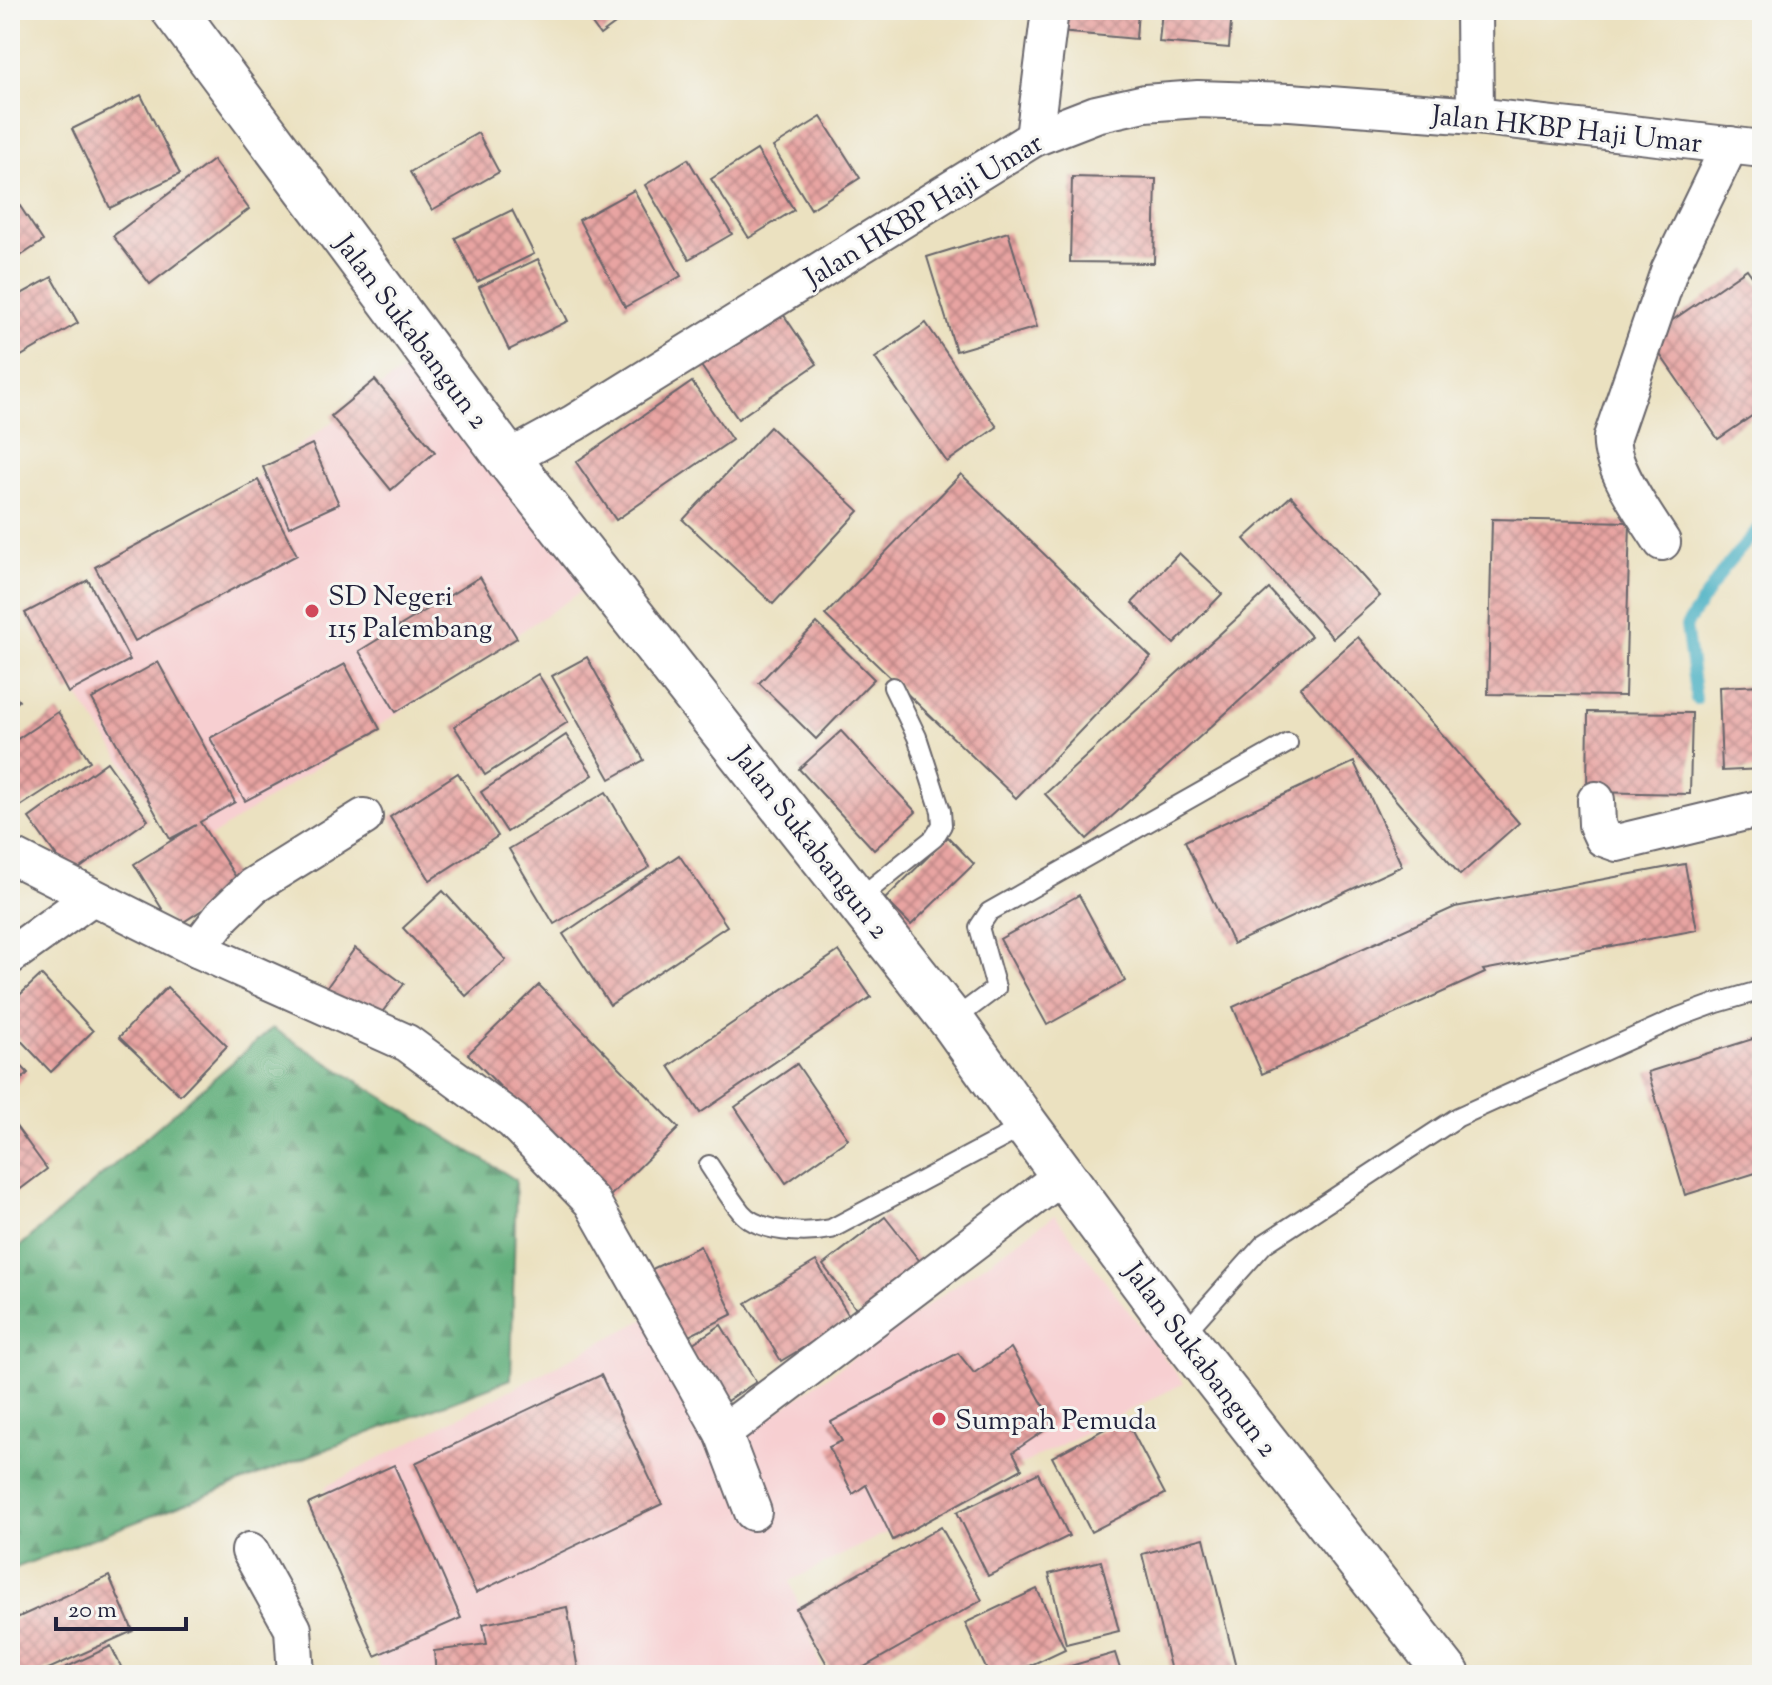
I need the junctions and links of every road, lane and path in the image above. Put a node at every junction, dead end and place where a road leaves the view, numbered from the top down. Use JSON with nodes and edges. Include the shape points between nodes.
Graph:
{"nodes":[{"id":1,"x":1050,"y":10,"type":"edge"},
{"id":2,"x":1474,"y":10,"type":"edge"},
{"id":3,"x":185,"y":13,"type":"edge"},
{"id":4,"x":1475,"y":116,"type":"junction"},
{"id":5,"x":1034,"y":138,"type":"junction"},
{"id":6,"x":1746,"y":147,"type":"edge"},
{"id":7,"x":508,"y":459,"type":"junction"},
{"id":8,"x":1662,"y":542,"type":"dead end"},
{"id":9,"x":893,"y":687,"type":"dead end"},
{"id":10,"x":1288,"y":743,"type":"dead end"},
{"id":11,"x":1596,"y":800,"type":"dead end"},
{"id":12,"x":1762,"y":808,"type":"edge"},
{"id":13,"x":364,"y":817,"type":"dead end"},
{"id":14,"x":10,"y":855,"type":"edge"},
{"id":15,"x":92,"y":897,"type":"junction"},
{"id":16,"x":858,"y":899,"type":"junction"},
{"id":17,"x":197,"y":949,"type":"junction"},
{"id":18,"x":10,"y":956,"type":"edge"},
{"id":19,"x":1762,"y":990,"type":"edge"},
{"id":20,"x":952,"y":1021,"type":"junction"},
{"id":21,"x":1026,"y":1125,"type":"junction"},
{"id":22,"x":709,"y":1165,"type":"dead end"},
{"id":23,"x":1063,"y":1175,"type":"junction"},
{"id":24,"x":1182,"y":1336,"type":"junction"},
{"id":25,"x":723,"y":1433,"type":"junction"},
{"id":26,"x":753,"y":1512,"type":"dead end"},
{"id":27,"x":250,"y":1551,"type":"dead end"},
{"id":28,"x":296,"y":1675,"type":"edge"},
{"id":29,"x":1448,"y":1675,"type":"edge"}],
"edges":[{"from":1,"to":5,"type":"street"},
{"from":2,"to":4,"type":"street"},
{"from":3,"to":7,"type":"street","name":"Jalan Sukabangun 2"},
{"from":4,"to":5,"type":"street","name":"Jalan HKBP Haji Umar","via":[[1198,99],[1096,114]]},
{"from":4,"to":6,"type":"street","name":"Jalan HKBP Haji Umar"},
{"from":5,"to":7,"type":"street","name":"Jalan HKBP Haji Umar"},
{"from":6,"to":8,"type":"street","via":[[1669,271],[1612,437],[1616,463]]},
{"from":7,"to":16,"type":"street","name":"Jalan Sukabangun 2"},
{"from":9,"to":16,"type":"lane","via":[[917,737],[942,825],[934,838]]},
{"from":10,"to":20,"type":"lane","via":[[989,912],[979,927],[996,988]]},
{"from":11,"to":12,"type":"street","via":[[1603,838],[1617,843]]},
{"from":13,"to":17,"type":"street","via":[[253,886]]},
{"from":14,"to":15,"type":"street"},
{"from":15,"to":17,"type":"street"},
{"from":15,"to":18,"type":"street"},
{"from":16,"to":20,"type":"street","name":"Jalan Sukabangun 2"},
{"from":17,"to":25,"type":"street","via":[[407,1043],[513,1121],[592,1202]]},
{"from":19,"to":24,"type":"lane","via":[[1679,1017],[1458,1117],[1264,1244]]},
{"from":20,"to":21,"type":"street","name":"Jalan Sukabangun 2"},
{"from":21,"to":22,"type":"lane","via":[[831,1229],[811,1233],[754,1223]]},
{"from":21,"to":23,"type":"street","name":"Jalan Sukabangun 2"},
{"from":23,"to":24,"type":"street","name":"Jalan Sukabangun 2"},
{"from":23,"to":25,"type":"street"},
{"from":24,"to":29,"type":"street","name":"Jalan Sukabangun 2"},
{"from":25,"to":26,"type":"street"},
{"from":27,"to":28,"type":"street","via":[[293,1629]]}]}
